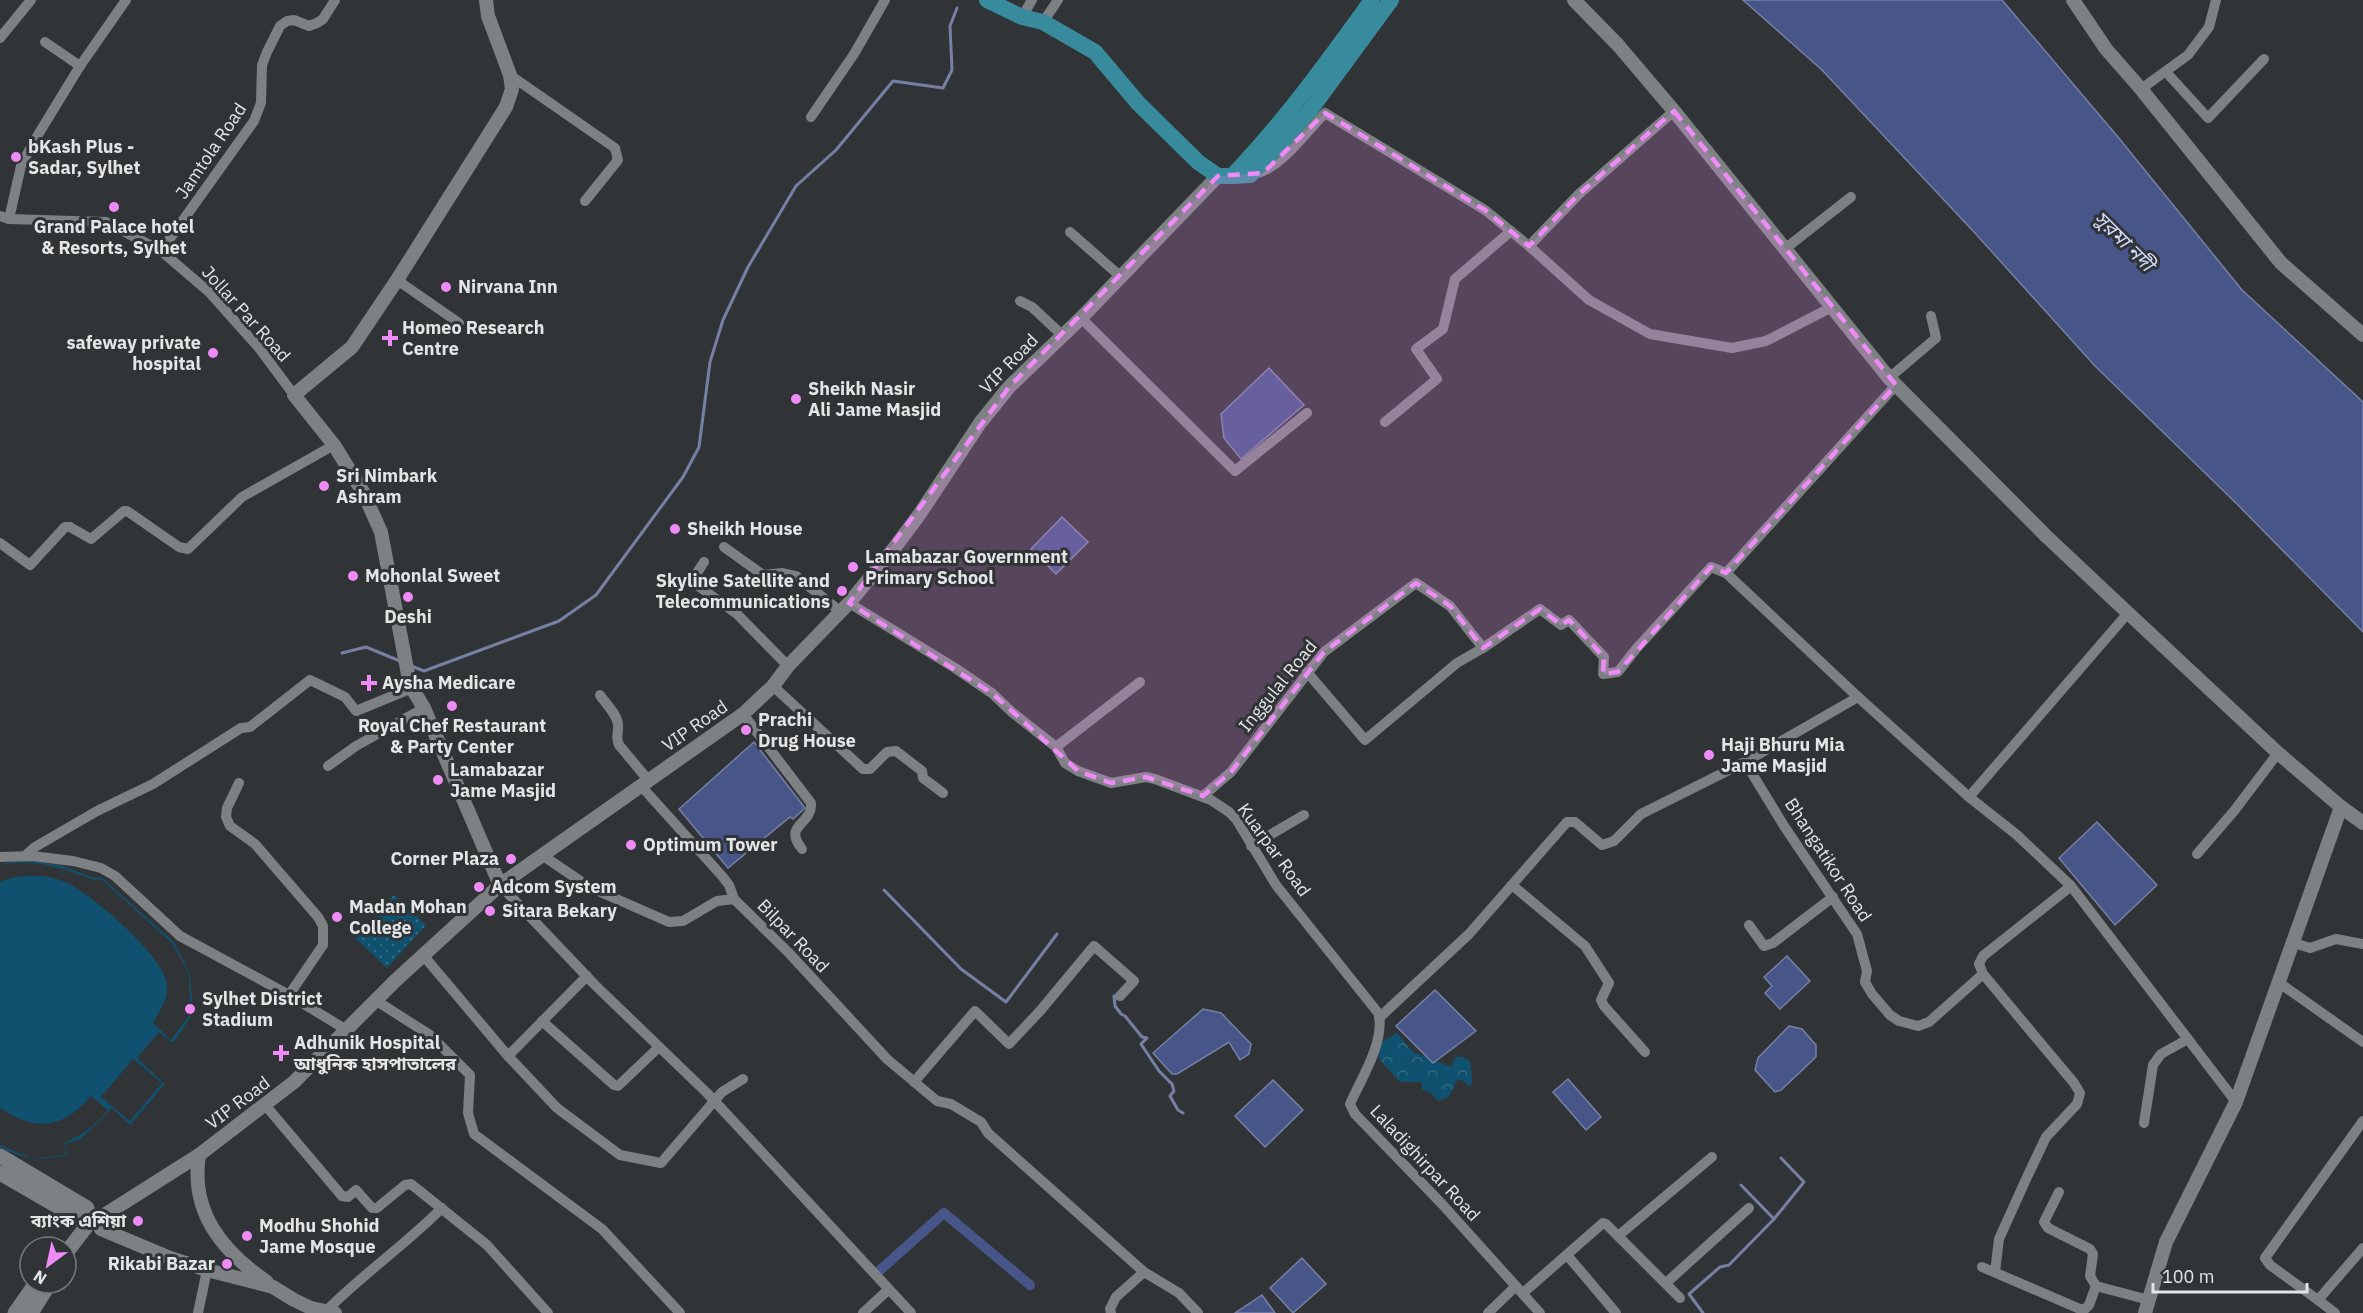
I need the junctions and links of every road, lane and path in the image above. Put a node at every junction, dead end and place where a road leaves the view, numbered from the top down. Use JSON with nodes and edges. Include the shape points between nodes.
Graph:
{"nodes":[{"id":1,"x":31,"y":0,"type":"edge"},
{"id":2,"x":126,"y":0,"type":"edge"},
{"id":3,"x":335,"y":0,"type":"edge"},
{"id":4,"x":486,"y":0,"type":"edge"},
{"id":5,"x":885,"y":0,"type":"edge"},
{"id":6,"x":987,"y":0,"type":"edge"},
{"id":7,"x":1032,"y":0,"type":"edge"},
{"id":8,"x":1058,"y":0,"type":"edge"},
{"id":9,"x":1372,"y":0,"type":"edge"},
{"id":10,"x":1391,"y":0,"type":"edge"},
{"id":11,"x":1574,"y":0,"type":"edge"},
{"id":12,"x":2073,"y":0,"type":"edge"},
{"id":13,"x":2216,"y":0,"type":"edge"},
{"id":14,"x":1022,"y":17,"type":"junction"},
{"id":15,"x":1368,"y":20,"type":"junction"},
{"id":16,"x":1043,"y":22,"type":"junction"},
{"id":17,"x":0,"y":38,"type":"edge"},
{"id":18,"x":45,"y":42,"type":"dead end"},
{"id":19,"x":2264,"y":59,"type":"dead end"},
{"id":20,"x":80,"y":66,"type":"junction"},
{"id":21,"x":2166,"y":72,"type":"junction"},
{"id":22,"x":510,"y":75,"type":"junction"},
{"id":23,"x":2141,"y":89,"type":"junction"},
{"id":24,"x":1674,"y":111,"type":"junction"},
{"id":25,"x":812,"y":117,"type":"dead end"},
{"id":26,"x":1250,"y":175,"type":"junction"},
{"id":27,"x":1225,"y":176,"type":"junction"},
{"id":28,"x":1851,"y":197,"type":"dead end"},
{"id":29,"x":585,"y":201,"type":"dead end"},
{"id":30,"x":5,"y":217,"type":"edge"},
{"id":31,"x":1511,"y":231,"type":"junction"},
{"id":32,"x":1070,"y":232,"type":"dead end"},
{"id":33,"x":1529,"y":246,"type":"junction"},
{"id":34,"x":1786,"y":248,"type":"junction"},
{"id":35,"x":161,"y":251,"type":"junction"},
{"id":36,"x":1120,"y":276,"type":"junction"},
{"id":37,"x":397,"y":280,"type":"junction"},
{"id":38,"x":1020,"y":301,"type":"dead end"},
{"id":39,"x":1832,"y":307,"type":"junction"},
{"id":40,"x":1931,"y":316,"type":"dead end"},
{"id":41,"x":1081,"y":318,"type":"junction"},
{"id":42,"x":459,"y":323,"type":"dead end"},
{"id":43,"x":1062,"y":335,"type":"junction"},
{"id":44,"x":2363,"y":335,"type":"edge"},
{"id":45,"x":1892,"y":382,"type":"junction"},
{"id":46,"x":294,"y":395,"type":"junction"},
{"id":47,"x":1307,"y":413,"type":"dead end"},
{"id":48,"x":1385,"y":422,"type":"dead end"},
{"id":49,"x":334,"y":445,"type":"junction"},
{"id":50,"x":0,"y":543,"type":"edge"},
{"id":51,"x":724,"y":547,"type":"dead end"},
{"id":52,"x":705,"y":562,"type":"dead end"},
{"id":53,"x":1726,"y":573,"type":"junction"},
{"id":54,"x":845,"y":608,"type":"junction"},
{"id":55,"x":2128,"y":614,"type":"junction"},
{"id":56,"x":1483,"y":648,"type":"junction"},
{"id":57,"x":788,"y":666,"type":"junction"},
{"id":58,"x":1307,"y":672,"type":"junction"},
{"id":59,"x":1140,"y":682,"type":"dead end"},
{"id":60,"x":411,"y":686,"type":"junction"},
{"id":61,"x":773,"y":686,"type":"junction"},
{"id":62,"x":600,"y":694,"type":"dead end"},
{"id":63,"x":1858,"y":697,"type":"junction"},
{"id":64,"x":424,"y":708,"type":"junction"},
{"id":65,"x":743,"y":714,"type":"junction"},
{"id":66,"x":1056,"y":747,"type":"junction"},
{"id":67,"x":2278,"y":753,"type":"junction"},
{"id":68,"x":1745,"y":762,"type":"junction"},
{"id":69,"x":328,"y":766,"type":"dead end"},
{"id":70,"x":239,"y":783,"type":"dead end"},
{"id":71,"x":646,"y":784,"type":"junction"},
{"id":72,"x":943,"y":793,"type":"dead end"},
{"id":73,"x":1203,"y":796,"type":"junction"},
{"id":74,"x":1969,"y":797,"type":"junction"},
{"id":75,"x":2341,"y":807,"type":"junction"},
{"id":76,"x":1304,"y":815,"type":"dead end"},
{"id":77,"x":2363,"y":823,"type":"edge"},
{"id":78,"x":1251,"y":846,"type":"junction"},
{"id":79,"x":802,"y":849,"type":"dead end"},
{"id":80,"x":2197,"y":854,"type":"dead end"},
{"id":81,"x":542,"y":855,"type":"junction"},
{"id":82,"x":25,"y":856,"type":"junction"},
{"id":83,"x":0,"y":857,"type":"edge"},
{"id":84,"x":500,"y":885,"type":"junction"},
{"id":85,"x":1512,"y":885,"type":"junction"},
{"id":86,"x":2072,"y":886,"type":"junction"},
{"id":87,"x":1833,"y":897,"type":"junction"},
{"id":88,"x":734,"y":899,"type":"junction"},
{"id":89,"x":1749,"y":925,"type":"dead end"},
{"id":90,"x":2291,"y":942,"type":"junction"},
{"id":91,"x":2363,"y":944,"type":"edge"},
{"id":92,"x":423,"y":955,"type":"junction"},
{"id":93,"x":1983,"y":974,"type":"junction"},
{"id":94,"x":587,"y":976,"type":"junction"},
{"id":95,"x":2278,"y":982,"type":"junction"},
{"id":96,"x":289,"y":995,"type":"junction"},
{"id":97,"x":1120,"y":996,"type":"dead end"},
{"id":98,"x":375,"y":1000,"type":"junction"},
{"id":99,"x":1379,"y":1018,"type":"junction"},
{"id":100,"x":542,"y":1021,"type":"junction"},
{"id":101,"x":345,"y":1029,"type":"junction"},
{"id":102,"x":2188,"y":1039,"type":"junction"},
{"id":103,"x":2363,"y":1042,"type":"edge"},
{"id":104,"x":659,"y":1047,"type":"junction"},
{"id":105,"x":1645,"y":1052,"type":"dead end"},
{"id":106,"x":508,"y":1056,"type":"junction"},
{"id":107,"x":743,"y":1078,"type":"dead end"},
{"id":108,"x":914,"y":1082,"type":"junction"},
{"id":109,"x":715,"y":1101,"type":"junction"},
{"id":110,"x":2236,"y":1102,"type":"junction"},
{"id":111,"x":266,"y":1106,"type":"junction"},
{"id":112,"x":2363,"y":1121,"type":"edge"},
{"id":113,"x":2144,"y":1123,"type":"dead end"},
{"id":114,"x":199,"y":1155,"type":"junction"},
{"id":115,"x":0,"y":1156,"type":"edge"},
{"id":116,"x":1712,"y":1157,"type":"dead end"},
{"id":117,"x":0,"y":1173,"type":"edge"},
{"id":118,"x":2059,"y":1192,"type":"dead end"},
{"id":119,"x":442,"y":1208,"type":"junction"},
{"id":120,"x":1749,"y":1208,"type":"dead end"},
{"id":121,"x":106,"y":1214,"type":"junction"},
{"id":122,"x":89,"y":1221,"type":"junction"},
{"id":123,"x":78,"y":1236,"type":"edge"},
{"id":124,"x":1618,"y":1236,"type":"junction"},
{"id":125,"x":2363,"y":1248,"type":"edge"},
{"id":126,"x":1567,"y":1255,"type":"junction"},
{"id":127,"x":1982,"y":1267,"type":"dead end"},
{"id":128,"x":207,"y":1270,"type":"junction"},
{"id":129,"x":1144,"y":1272,"type":"junction"},
{"id":130,"x":1995,"y":1272,"type":"junction"},
{"id":131,"x":1666,"y":1283,"type":"junction"},
{"id":132,"x":2096,"y":1286,"type":"junction"},
{"id":133,"x":273,"y":1287,"type":"junction"},
{"id":134,"x":888,"y":1290,"type":"junction"},
{"id":135,"x":1520,"y":1290,"type":"junction"},
{"id":136,"x":28,"y":1295,"type":"edge"},
{"id":137,"x":42,"y":1295,"type":"edge"},
{"id":138,"x":1680,"y":1298,"type":"dead end"},
{"id":139,"x":2318,"y":1300,"type":"junction"},
{"id":140,"x":2147,"y":1307,"type":"edge"},
{"id":141,"x":310,"y":1310,"type":"edge"},
{"id":142,"x":330,"y":1312,"type":"edge"},
{"id":143,"x":15,"y":1313,"type":"edge"},
{"id":144,"x":31,"y":1313,"type":"edge"},
{"id":145,"x":198,"y":1313,"type":"edge"},
{"id":146,"x":548,"y":1313,"type":"edge"},
{"id":147,"x":680,"y":1313,"type":"edge"},
{"id":148,"x":863,"y":1313,"type":"edge"},
{"id":149,"x":911,"y":1313,"type":"edge"},
{"id":150,"x":1111,"y":1313,"type":"edge"},
{"id":151,"x":1198,"y":1313,"type":"edge"},
{"id":152,"x":1488,"y":1313,"type":"edge"},
{"id":153,"x":1540,"y":1313,"type":"edge"},
{"id":154,"x":1616,"y":1313,"type":"edge"},
{"id":155,"x":2335,"y":1313,"type":"edge"}],
"edges":[{"from":1,"to":17,"type":"street"},
{"from":2,"to":20,"type":"street"},
{"from":3,"to":35,"type":"street","name":"Jamtola Road","via":[[317,23],[309,26],[294,20],[280,26],[262,65],[261,103],[254,121]]},
{"from":4,"to":22,"type":"street"},
{"from":5,"to":25,"type":"street"},
{"from":6,"to":14,"type":"main road"},
{"from":7,"to":14,"type":"street"},
{"from":8,"to":16,"type":"street"},
{"from":9,"to":15,"type":"main road"},
{"from":10,"to":15,"type":"main road"},
{"from":11,"to":24,"type":"street"},
{"from":12,"to":23,"type":"street","via":[[2106,49]]},
{"from":13,"to":21,"type":"street","via":[[2209,27],[2188,55]]},
{"from":14,"to":16,"type":"main road"},
{"from":15,"to":26,"type":"main road","via":[[1311,109]]},
{"from":15,"to":27,"type":"main road","via":[[1272,131]]},
{"from":16,"to":27,"type":"main road","via":[[1095,52],[1198,162]]},
{"from":18,"to":20,"type":"street"},
{"from":19,"to":21,"type":"street","via":[[2208,118]]},
{"from":20,"to":30,"type":"street","via":[[21,166]]},
{"from":21,"to":23,"type":"street"},
{"from":22,"to":29,"type":"street","via":[[615,148],[618,160]]},
{"from":22,"to":37,"type":"street","via":[[512,89],[506,107]]},
{"from":23,"to":44,"type":"street","via":[[2281,263]]},
{"from":24,"to":33,"type":"street","via":[[1580,194]]},
{"from":24,"to":34,"type":"street"},
{"from":26,"to":27,"type":"main road"},
{"from":26,"to":31,"type":"street","via":[[1263,173],[1280,160],[1324,113],[1485,210]]},
{"from":27,"to":36,"type":"street","name":"VIP Road"},
{"from":28,"to":34,"type":"street"},
{"from":30,"to":35,"type":"street","name":"Jollar Par Road","via":[[106,222]]},
{"from":31,"to":33,"type":"street"},
{"from":31,"to":48,"type":"street","via":[[1455,279],[1443,329],[1416,350],[1437,379]]},
{"from":32,"to":36,"type":"street"},
{"from":33,"to":39,"type":"street","via":[[1588,300],[1650,334],[1732,348],[1766,341]]},
{"from":34,"to":39,"type":"street"},
{"from":35,"to":46,"type":"street","name":"Jollar Par Road","via":[[209,292]]},
{"from":36,"to":41,"type":"street","name":"VIP Road"},
{"from":37,"to":42,"type":"street"},
{"from":37,"to":46,"type":"street","via":[[352,347]]},
{"from":38,"to":43,"type":"street"},
{"from":39,"to":45,"type":"street"},
{"from":40,"to":45,"type":"street","via":[[1936,338]]},
{"from":41,"to":43,"type":"street","name":"VIP Road"},
{"from":41,"to":47,"type":"street","via":[[1235,471]]},
{"from":43,"to":54,"type":"street","name":"VIP Road","via":[[994,405],[919,515]]},
{"from":45,"to":53,"type":"street"},
{"from":45,"to":55,"type":"street"},
{"from":46,"to":49,"type":"street"},
{"from":49,"to":50,"type":"street","via":[[242,497],[188,549],[179,547],[127,511],[91,539],[64,527],[30,565]]},
{"from":49,"to":60,"type":"street","via":[[363,492],[381,532]]},
{"from":51,"to":54,"type":"street","name":"Kuarpar Road","via":[[763,575],[796,576]]},
{"from":52,"to":57,"type":"street","via":[[694,583],[737,614]]},
{"from":53,"to":56,"type":"street","via":[[1711,567],[1618,672],[1603,674],[1604,657],[1569,620],[1561,625],[1540,609]]},
{"from":53,"to":63,"type":"street"},
{"from":54,"to":57,"type":"street","name":"VIP Road"},
{"from":54,"to":66,"type":"street","name":"Kuarpar Road","via":[[993,694]]},
{"from":55,"to":67,"type":"street"},
{"from":55,"to":74,"type":"street"},
{"from":56,"to":58,"type":"street","name":"Inggulal Road","via":[[1450,606],[1416,583],[1324,652]]},
{"from":56,"to":58,"type":"street","via":[[1457,663],[1365,740]]},
{"from":57,"to":61,"type":"street","name":"VIP Road"},
{"from":58,"to":73,"type":"street","name":"Inggulal Road","via":[[1231,772]]},
{"from":59,"to":66,"type":"street"},
{"from":60,"to":64,"type":"street"},
{"from":60,"to":82,"type":"street","via":[[356,711],[345,697],[310,680],[250,727],[241,728],[153,784],[98,811]]},
{"from":61,"to":65,"type":"street","name":"VIP Road"},
{"from":61,"to":72,"type":"street","via":[[863,769],[870,770],[886,752],[896,751]]},
{"from":62,"to":71,"type":"street","via":[[617,719],[619,745]]},
{"from":63,"to":68,"type":"street"},
{"from":63,"to":74,"type":"street"},
{"from":64,"to":69,"type":"street"},
{"from":64,"to":84,"type":"street"},
{"from":65,"to":71,"type":"street","name":"VIP Road"},
{"from":65,"to":79,"type":"street","via":[[812,803],[811,813],[796,830]]},
{"from":66,"to":73,"type":"street","name":"Kuarpar Road","via":[[1065,763],[1100,780],[1120,783],[1146,777]]},
{"from":67,"to":75,"type":"street"},
{"from":67,"to":80,"type":"street"},
{"from":68,"to":85,"type":"street","via":[[1641,814],[1608,844],[1602,845],[1575,822],[1566,822]]},
{"from":68,"to":87,"type":"street","name":"Bhangatikor Road"},
{"from":70,"to":96,"type":"street","via":[[227,808],[230,826],[255,844],[323,926],[323,945]]},
{"from":71,"to":81,"type":"street","name":"VIP Road"},
{"from":71,"to":88,"type":"street","via":[[729,885]]},
{"from":73,"to":78,"type":"street","name":"Kuarpar Road","via":[[1236,819]]},
{"from":74,"to":86,"type":"street"},
{"from":75,"to":77,"type":"street"},
{"from":75,"to":90,"type":"street"},
{"from":76,"to":78,"type":"street"},
{"from":78,"to":99,"type":"street","name":"Kuarpar Road","via":[[1276,885]]},
{"from":81,"to":84,"type":"street","name":"VIP Road"},
{"from":81,"to":88,"type":"street","name":"Bilpar Road","via":[[589,887],[669,922],[683,921],[717,901]]},
{"from":82,"to":83,"type":"street"},
{"from":82,"to":96,"type":"street","via":[[101,868],[115,876],[180,936]]},
{"from":84,"to":92,"type":"street","name":"VIP Road"},
{"from":84,"to":94,"type":"street"},
{"from":85,"to":99,"type":"street","via":[[1469,934]]},
{"from":85,"to":105,"type":"street","via":[[1585,946],[1609,983],[1601,1000],[1604,1006]]},
{"from":86,"to":93,"type":"street","via":[[1983,956],[1979,964]]},
{"from":86,"to":102,"type":"street"},
{"from":87,"to":89,"type":"street","via":[[1773,943],[1764,946]]},
{"from":87,"to":93,"type":"street","name":"Bhangatikor Road","via":[[1862,947],[1865,982],[1890,1015],[1907,1024],[1929,1022]]},
{"from":88,"to":108,"type":"street","name":"Bilpar Road","via":[[887,1059]]},
{"from":90,"to":91,"type":"street","via":[[2310,948],[2336,939]]},
{"from":90,"to":95,"type":"street"},
{"from":92,"to":98,"type":"street","name":"VIP Road"},
{"from":92,"to":106,"type":"street"},
{"from":93,"to":130,"type":"street","via":[[2080,1093],[2077,1104],[2046,1137],[1999,1239]]},
{"from":94,"to":100,"type":"street"},
{"from":94,"to":104,"type":"street"},
{"from":95,"to":103,"type":"street"},
{"from":95,"to":110,"type":"street"},
{"from":96,"to":101,"type":"street"},
{"from":97,"to":108,"type":"street","via":[[1134,981],[1094,946],[1009,1044],[975,1011]]},
{"from":98,"to":101,"type":"street","name":"VIP Road"},
{"from":98,"to":147,"type":"street","via":[[430,1035],[470,1075],[468,1113],[474,1134],[602,1229]]},
{"from":99,"to":135,"type":"street","name":"Laladighirpar Road","via":[[1370,1060],[1350,1104],[1355,1114]]},
{"from":100,"to":104,"type":"street","via":[[618,1086]]},
{"from":100,"to":106,"type":"street"},
{"from":101,"to":111,"type":"street","name":"VIP Road"},
{"from":102,"to":110,"type":"street"},
{"from":102,"to":113,"type":"street","via":[[2161,1054],[2153,1065]]},
{"from":104,"to":109,"type":"street"},
{"from":106,"to":109,"type":"street","via":[[557,1108],[620,1155],[631,1158],[661,1162]]},
{"from":107,"to":109,"type":"street"},
{"from":108,"to":129,"type":"street","name":"Bilpar Road","via":[[937,1101],[951,1104],[981,1122],[988,1133]]},
{"from":109,"to":134,"type":"street"},
{"from":110,"to":140,"type":"street","via":[[2166,1242]]},
{"from":111,"to":114,"type":"street","name":"VIP Road"},
{"from":111,"to":119,"type":"street","via":[[342,1196],[348,1197],[357,1190],[372,1208],[377,1208],[409,1184]]},
{"from":112,"to":139,"type":"street","via":[[2265,1258]]},
{"from":114,"to":121,"type":"street","name":"VIP Road"},
{"from":114,"to":133,"type":"street","via":[[201,1204],[208,1221],[222,1242]]},
{"from":115,"to":122,"type":"main road"},
{"from":116,"to":124,"type":"street"},
{"from":117,"to":122,"type":"main road"},
{"from":118,"to":132,"type":"street","via":[[2044,1222],[2048,1228],[2090,1249],[2090,1276]]},
{"from":119,"to":142,"type":"street","via":[[354,1283]]},
{"from":119,"to":146,"type":"street","via":[[488,1245]]},
{"from":120,"to":131,"type":"street"},
{"from":121,"to":122,"type":"street","via":[[106,1223]]},
{"from":121,"to":122,"type":"street","via":[[98,1206]]},
{"from":122,"to":123,"type":"main road"},
{"from":122,"to":128,"type":"street","via":[[170,1258]]},
{"from":124,"to":126,"type":"street","via":[[1603,1223]]},
{"from":124,"to":131,"type":"street"},
{"from":125,"to":139,"type":"street"},
{"from":126,"to":135,"type":"street"},
{"from":126,"to":154,"type":"street"},
{"from":127,"to":130,"type":"street"},
{"from":128,"to":133,"type":"street"},
{"from":128,"to":145,"type":"street"},
{"from":129,"to":150,"type":"street","via":[[1116,1297]]},
{"from":129,"to":151,"type":"street","name":"Bilpar Road","via":[[1179,1293]]},
{"from":130,"to":132,"type":"street","via":[[2080,1309],[2089,1305]]},
{"from":131,"to":138,"type":"street"},
{"from":132,"to":140,"type":"street"},
{"from":133,"to":141,"type":"street"},
{"from":134,"to":148,"type":"street"},
{"from":134,"to":149,"type":"street"},
{"from":135,"to":152,"type":"street"},
{"from":135,"to":153,"type":"street","name":"Laladighirpar Road"},
{"from":136,"to":143,"type":"main road"},
{"from":137,"to":144,"type":"main road"},
{"from":139,"to":155,"type":"street"},
{"from":141,"to":142,"type":"street"}]}
